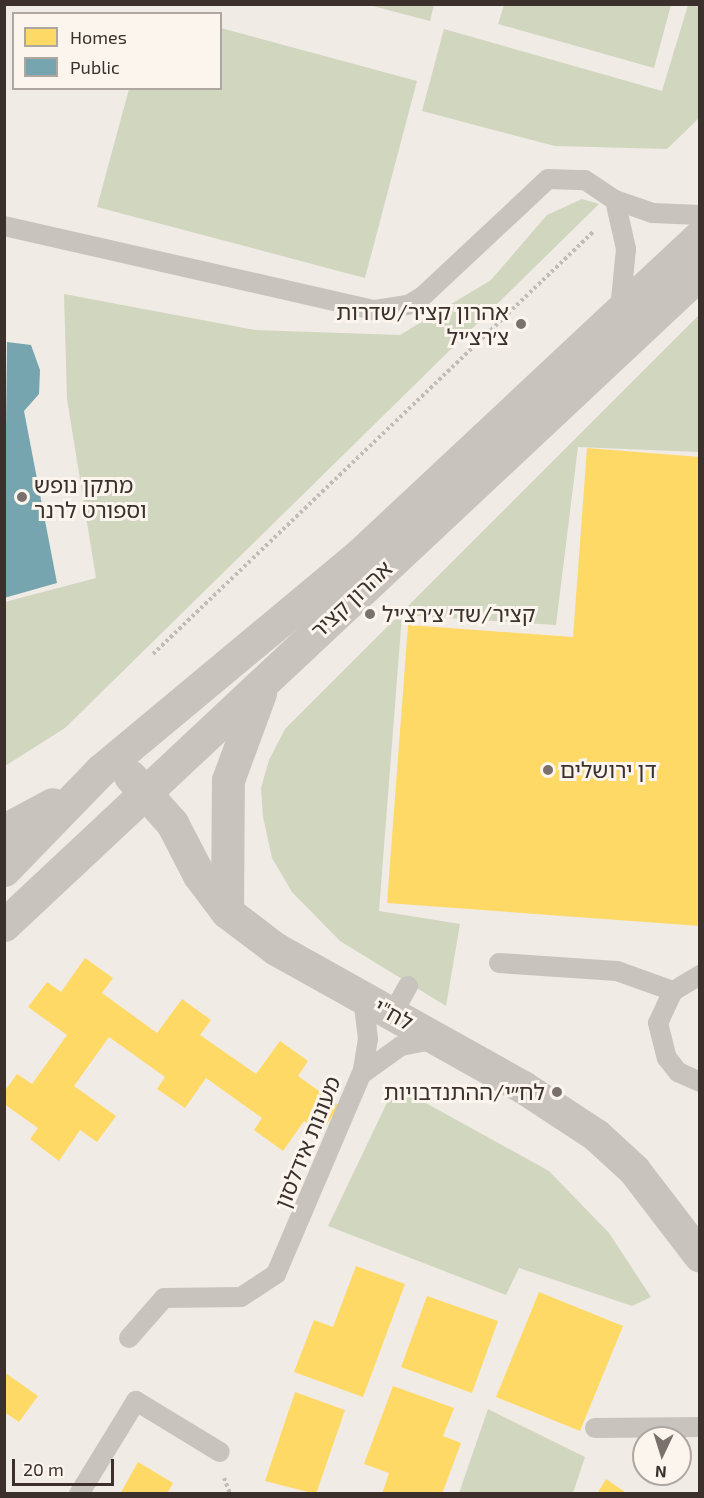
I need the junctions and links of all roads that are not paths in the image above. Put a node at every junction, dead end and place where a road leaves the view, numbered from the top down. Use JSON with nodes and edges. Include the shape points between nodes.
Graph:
{"nodes":[{"id":1,"x":615,"y":200,"type":"junction"},
{"id":2,"x":699,"y":215,"type":"edge"},
{"id":3,"x":4,"y":226,"type":"edge"},
{"id":4,"x":699,"y":237,"type":"edge"},
{"id":5,"x":699,"y":273,"type":"edge"},
{"id":6,"x":619,"y":314,"type":"junction"},
{"id":7,"x":287,"y":659,"type":"junction"},
{"id":8,"x":101,"y":770,"type":"junction"},
{"id":9,"x":146,"y":789,"type":"junction"},
{"id":10,"x":4,"y":830,"type":"edge"},
{"id":11,"x":4,"y":870,"type":"edge"},
{"id":12,"x":226,"y":912,"type":"junction"},
{"id":13,"x":4,"y":925,"type":"edge"},
{"id":14,"x":499,"y":963,"type":"dead end"},
{"id":15,"x":699,"y":975,"type":"edge"},
{"id":16,"x":673,"y":991,"type":"junction"},
{"id":17,"x":363,"y":997,"type":"junction"},
{"id":18,"x":439,"y":1039,"type":"junction"},
{"id":19,"x":360,"y":1076,"type":"junction"},
{"id":20,"x":699,"y":1083,"type":"edge"},
{"id":21,"x":699,"y":1256,"type":"edge"},
{"id":22,"x":129,"y":1338,"type":"dead end"},
{"id":23,"x":699,"y":1427,"type":"edge"},
{"id":24,"x":596,"y":1428,"type":"dead end"},
{"id":25,"x":220,"y":1452,"type":"dead end"},
{"id":26,"x":79,"y":1494,"type":"edge"}],
"edges":[{"from":1,"to":2,"type":"lane","via":[[662,215]]},
{"from":1,"to":3,"type":"lane","via":[[585,180],[548,179],[423,296],[408,305],[375,310]]},
{"from":1,"to":6,"type":"lane","via":[[626,249]]},
{"from":4,"to":6,"type":"street","name":"אהרון קציר"},
{"from":5,"to":7,"type":"street","name":"אהרון קציר"},
{"from":6,"to":8,"type":"street","name":"אהרון קציר","via":[[358,556]]},
{"from":7,"to":9,"type":"street","name":"אהרון קציר"},
{"from":7,"to":12,"type":"street","via":[[258,696],[232,759],[224,818]]},
{"from":8,"to":9,"type":"street","name":"לח\"י","via":[[128,774]]},
{"from":8,"to":10,"type":"street"},
{"from":8,"to":11,"type":"street","name":"אהרון קציר"},
{"from":9,"to":12,"type":"street","name":"לח\"י"},
{"from":9,"to":13,"type":"street","name":"אהרון קציר"},
{"from":12,"to":17,"type":"street","name":"לח\"י","via":[[276,949]]},
{"from":14,"to":16,"type":"lane","via":[[617,971]]},
{"from":15,"to":16,"type":"lane"},
{"from":16,"to":20,"type":"lane","via":[[658,1023],[660,1041],[678,1072]]},
{"from":17,"to":18,"type":"street","name":"לח\"י","via":[[401,999]]},
{"from":17,"to":19,"type":"lane","name":"מעונות אידלסון","via":[[368,1039]]},
{"from":18,"to":19,"type":"lane","name":"מעונות אידלסון","via":[[401,1046]]},
{"from":18,"to":21,"type":"street","name":"לח\"י","via":[[596,1135],[634,1170]]},
{"from":19,"to":22,"type":"lane","name":"מעונות אידלסון","via":[[276,1274],[260,1288],[220,1300],[164,1298]]},
{"from":23,"to":24,"type":"lane"},
{"from":25,"to":26,"type":"lane","via":[[136,1401]]}]}
